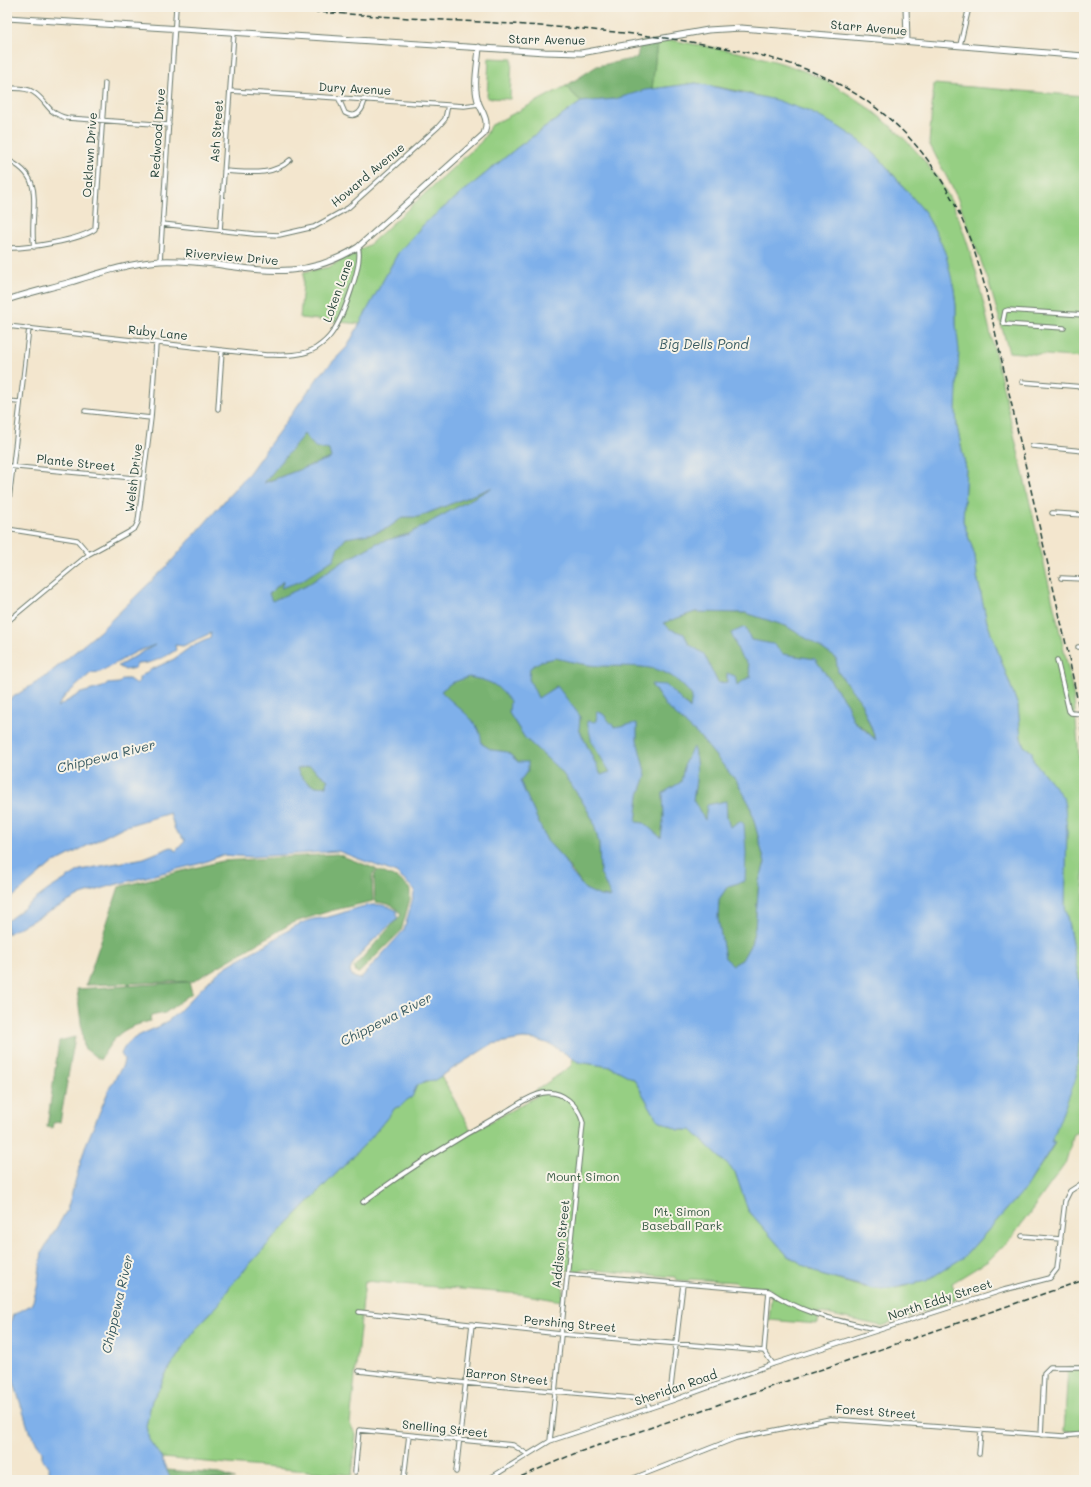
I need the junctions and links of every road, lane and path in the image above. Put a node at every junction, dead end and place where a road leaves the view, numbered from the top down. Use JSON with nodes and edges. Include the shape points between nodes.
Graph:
{"nodes":[{"id":1,"x":176,"y":7,"type":"edge"},
{"id":2,"x":906,"y":7,"type":"edge"},
{"id":3,"x":969,"y":7,"type":"edge"},
{"id":4,"x":7,"y":18,"type":"edge"},
{"id":5,"x":175,"y":29,"type":"junction"},
{"id":6,"x":234,"y":32,"type":"junction"},
{"id":7,"x":907,"y":42,"type":"junction"},
{"id":8,"x":960,"y":45,"type":"junction"},
{"id":9,"x":478,"y":51,"type":"junction"},
{"id":10,"x":1084,"y":56,"type":"edge"},
{"id":11,"x":105,"y":83,"type":"dead end"},
{"id":12,"x":7,"y":88,"type":"edge"},
{"id":13,"x":230,"y":91,"type":"junction"},
{"id":14,"x":339,"y":99,"type":"junction"},
{"id":15,"x":365,"y":99,"type":"junction"},
{"id":16,"x":479,"y":104,"type":"junction"},
{"id":17,"x":448,"y":105,"type":"junction"},
{"id":18,"x":103,"y":121,"type":"junction"},
{"id":19,"x":169,"y":125,"type":"junction"},
{"id":20,"x":7,"y":160,"type":"edge"},
{"id":21,"x":290,"y":160,"type":"dead end"},
{"id":22,"x":224,"y":171,"type":"junction"},
{"id":23,"x":162,"y":224,"type":"junction"},
{"id":24,"x":220,"y":230,"type":"junction"},
{"id":25,"x":34,"y":247,"type":"junction"},
{"id":26,"x":358,"y":247,"type":"junction"},
{"id":27,"x":7,"y":248,"type":"edge"},
{"id":28,"x":160,"y":261,"type":"junction"},
{"id":29,"x":7,"y":300,"type":"edge"},
{"id":30,"x":1084,"y":315,"type":"edge"},
{"id":31,"x":7,"y":326,"type":"edge"},
{"id":32,"x":29,"y":328,"type":"junction"},
{"id":33,"x":1064,"y":328,"type":"dead end"},
{"id":34,"x":156,"y":344,"type":"junction"},
{"id":35,"x":222,"y":350,"type":"junction"},
{"id":36,"x":307,"y":353,"type":"joint"},
{"id":37,"x":1022,"y":382,"type":"dead end"},
{"id":38,"x":1084,"y":387,"type":"edge"},
{"id":39,"x":7,"y":401,"type":"edge"},
{"id":40,"x":19,"y":402,"type":"junction"},
{"id":41,"x":218,"y":409,"type":"dead end"},
{"id":42,"x":85,"y":411,"type":"dead end"},
{"id":43,"x":151,"y":418,"type":"junction"},
{"id":44,"x":1032,"y":446,"type":"dead end"},
{"id":45,"x":1084,"y":451,"type":"edge"},
{"id":46,"x":7,"y":466,"type":"edge"},
{"id":47,"x":13,"y":466,"type":"junction"},
{"id":48,"x":144,"y":479,"type":"junction"},
{"id":49,"x":1052,"y":513,"type":"dead end"},
{"id":50,"x":1084,"y":515,"type":"edge"},
{"id":51,"x":7,"y":517,"type":"edge"},
{"id":52,"x":7,"y":529,"type":"edge"},
{"id":53,"x":89,"y":554,"type":"junction"},
{"id":54,"x":1062,"y":578,"type":"dead end"},
{"id":55,"x":1084,"y":580,"type":"edge"},
{"id":56,"x":7,"y":622,"type":"edge"},
{"id":57,"x":1078,"y":647,"type":"dead end"},
{"id":58,"x":1084,"y":648,"type":"edge"},
{"id":59,"x":1058,"y":660,"type":"dead end"},
{"id":60,"x":1084,"y":714,"type":"edge"},
{"id":61,"x":1084,"y":1182,"type":"edge"},
{"id":62,"x":363,"y":1202,"type":"dead end"},
{"id":63,"x":1022,"y":1236,"type":"dead end"},
{"id":64,"x":1061,"y":1239,"type":"junction"},
{"id":65,"x":568,"y":1274,"type":"junction"},
{"id":66,"x":683,"y":1284,"type":"junction"},
{"id":67,"x":769,"y":1291,"type":"junction"},
{"id":68,"x":359,"y":1312,"type":"dead end"},
{"id":69,"x":472,"y":1324,"type":"junction"},
{"id":70,"x":880,"y":1330,"type":"junction"},
{"id":71,"x":561,"y":1334,"type":"junction"},
{"id":72,"x":676,"y":1344,"type":"junction"},
{"id":73,"x":764,"y":1351,"type":"junction"},
{"id":74,"x":774,"y":1364,"type":"junction"},
{"id":75,"x":1084,"y":1368,"type":"edge"},
{"id":76,"x":358,"y":1371,"type":"dead end"},
{"id":77,"x":466,"y":1383,"type":"junction"},
{"id":78,"x":555,"y":1392,"type":"junction"},
{"id":79,"x":671,"y":1401,"type":"junction"},
{"id":80,"x":650,"y":1408,"type":"junction"},
{"id":81,"x":981,"y":1430,"type":"junction"},
{"id":82,"x":1084,"y":1434,"type":"edge"},
{"id":83,"x":409,"y":1435,"type":"junction"},
{"id":84,"x":1041,"y":1435,"type":"junction"},
{"id":85,"x":459,"y":1440,"type":"junction"},
{"id":86,"x":550,"y":1441,"type":"junction"},
{"id":87,"x":527,"y":1454,"type":"junction"},
{"id":88,"x":979,"y":1454,"type":"dead end"},
{"id":89,"x":355,"y":1472,"type":"dead end"},
{"id":90,"x":456,"y":1472,"type":"dead end"},
{"id":91,"x":404,"y":1478,"type":"dead end"},
{"id":92,"x":487,"y":1480,"type":"edge"},
{"id":93,"x":629,"y":1480,"type":"edge"}],
"edges":[{"from":1,"to":5,"type":"street","name":"Redwood Drive"},
{"from":2,"to":7,"type":"street"},
{"from":3,"to":8,"type":"street"},
{"from":4,"to":5,"type":"street","name":"Starr Avenue"},
{"from":5,"to":6,"type":"street","name":"Starr Avenue"},
{"from":5,"to":19,"type":"street","name":"Redwood Drive"},
{"from":6,"to":9,"type":"street","name":"Starr Avenue"},
{"from":6,"to":13,"type":"street","name":"Ash Street"},
{"from":7,"to":8,"type":"street","name":"Starr Avenue"},
{"from":7,"to":9,"type":"street","name":"Starr Avenue","via":[[741,28],[708,30],[581,53]]},
{"from":8,"to":10,"type":"street","name":"Starr Avenue"},
{"from":9,"to":16,"type":"street","via":[[476,81]]},
{"from":11,"to":18,"type":"street","name":"Oaklawn Drive"},
{"from":12,"to":18,"type":"street","via":[[27,89],[33,92],[59,117]]},
{"from":13,"to":14,"type":"street","name":"Dury Avenue"},
{"from":13,"to":22,"type":"street","name":"Ash Street"},
{"from":14,"to":15,"type":"street","name":"Dury Avenue"},
{"from":14,"to":15,"type":"street","via":[[345,113],[354,115],[362,109]]},
{"from":15,"to":17,"type":"street","name":"Dury Avenue"},
{"from":16,"to":17,"type":"street","name":"Dury Avenue"},
{"from":16,"to":26,"type":"street","name":"Riverview Drive","via":[[487,122],[484,134]]},
{"from":17,"to":24,"type":"street","name":"Howard Avenue","via":[[444,119],[438,127],[348,208],[331,218],[314,227],[279,234]]},
{"from":18,"to":19,"type":"street"},
{"from":18,"to":25,"type":"street","name":"Oaklawn Drive","via":[[95,229],[86,234]]},
{"from":19,"to":23,"type":"street","name":"Redwood Drive"},
{"from":20,"to":25,"type":"street","via":[[29,175],[32,182]]},
{"from":21,"to":22,"type":"street","via":[[278,169],[269,171]]},
{"from":22,"to":24,"type":"street","name":"Ash Street"},
{"from":23,"to":24,"type":"street","name":"Howard Avenue"},
{"from":23,"to":28,"type":"street","name":"Redwood Drive"},
{"from":25,"to":27,"type":"street"},
{"from":26,"to":28,"type":"street","name":"Riverview Drive","via":[[329,263],[293,271],[270,272]]},
{"from":26,"to":36,"type":"street","name":"Loken Lane","via":[[359,267],[339,320],[323,344]]},
{"from":28,"to":29,"type":"street","name":"Riverview Drive","via":[[110,270]]},
{"from":30,"to":33,"type":"street","via":[[1008,310],[1003,321],[1004,324]]},
{"from":31,"to":32,"type":"street","name":"Ruby Lane"},
{"from":32,"to":34,"type":"street","name":"Ruby Lane"},
{"from":32,"to":40,"type":"street"},
{"from":34,"to":35,"type":"street","name":"Ruby Lane"},
{"from":34,"to":43,"type":"street","name":"Welsh Drive"},
{"from":35,"to":36,"type":"street","name":"Ruby Lane","via":[[266,355]]},
{"from":35,"to":41,"type":"street"},
{"from":37,"to":38,"type":"street"},
{"from":39,"to":40,"type":"street"},
{"from":40,"to":47,"type":"street"},
{"from":42,"to":43,"type":"street"},
{"from":43,"to":48,"type":"street","name":"Welsh Drive"},
{"from":44,"to":45,"type":"street"},
{"from":46,"to":47,"type":"street","name":"Plante Street"},
{"from":47,"to":48,"type":"street","name":"Plante Street"},
{"from":47,"to":51,"type":"street"},
{"from":48,"to":53,"type":"street","name":"Welsh Drive","via":[[135,528]]},
{"from":49,"to":50,"type":"street"},
{"from":52,"to":53,"type":"street","via":[[77,540]]},
{"from":53,"to":56,"type":"street","name":"Welsh Drive"},
{"from":54,"to":55,"type":"street"},
{"from":57,"to":58,"type":"street"},
{"from":59,"to":60,"type":"street","via":[[1068,708],[1071,713]]},
{"from":61,"to":64,"type":"street","name":"North Eddy Street","via":[[1070,1191],[1065,1201]]},
{"from":62,"to":65,"type":"street","name":"Addison Street","via":[[470,1131],[537,1094],[563,1097],[576,1107],[583,1123]]},
{"from":63,"to":64,"type":"street"},
{"from":64,"to":70,"type":"street","name":"North Eddy Street","via":[[1057,1269],[1050,1278]]},
{"from":65,"to":66,"type":"street","name":"North Eddy Street"},
{"from":65,"to":71,"type":"street","name":"Addison Street"},
{"from":66,"to":67,"type":"street","name":"North Eddy Street"},
{"from":66,"to":72,"type":"street"},
{"from":67,"to":70,"type":"street","name":"North Eddy Street","via":[[805,1312]]},
{"from":67,"to":73,"type":"street"},
{"from":68,"to":69,"type":"street","name":"Pershing Street"},
{"from":69,"to":71,"type":"street","name":"Pershing Street"},
{"from":69,"to":77,"type":"street"},
{"from":70,"to":74,"type":"street","name":"Sheridan Road"},
{"from":71,"to":72,"type":"street","name":"Pershing Street"},
{"from":71,"to":78,"type":"street","name":"Addison Street"},
{"from":72,"to":73,"type":"street","name":"Pershing Street"},
{"from":72,"to":79,"type":"street"},
{"from":73,"to":74,"type":"street"},
{"from":74,"to":79,"type":"street","name":"Sheridan Road"},
{"from":75,"to":84,"type":"street","via":[[1046,1369]]},
{"from":76,"to":77,"type":"street","name":"Barron Street"},
{"from":77,"to":78,"type":"street","name":"Barron Street"},
{"from":77,"to":85,"type":"street"},
{"from":78,"to":80,"type":"street","name":"Barron Street","via":[[643,1399]]},
{"from":78,"to":86,"type":"street","name":"Addison Street"},
{"from":79,"to":80,"type":"street","name":"Sheridan Road"},
{"from":80,"to":86,"type":"street","name":"Sheridan Road"},
{"from":81,"to":84,"type":"street","name":"Forest Street"},
{"from":81,"to":88,"type":"street"},
{"from":81,"to":93,"type":"street","name":"Forest Street","via":[[830,1419],[736,1438]]},
{"from":82,"to":84,"type":"street","name":"Forest Street"},
{"from":83,"to":85,"type":"street","name":"Snelling Street"},
{"from":83,"to":89,"type":"street","name":"Snelling Street","via":[[359,1430]]},
{"from":83,"to":91,"type":"street"},
{"from":85,"to":87,"type":"street","name":"Snelling Street","via":[[513,1445]]},
{"from":85,"to":90,"type":"street"},
{"from":86,"to":87,"type":"street","name":"Sheridan Road"},
{"from":87,"to":92,"type":"street","name":"Sheridan Road"}]}
